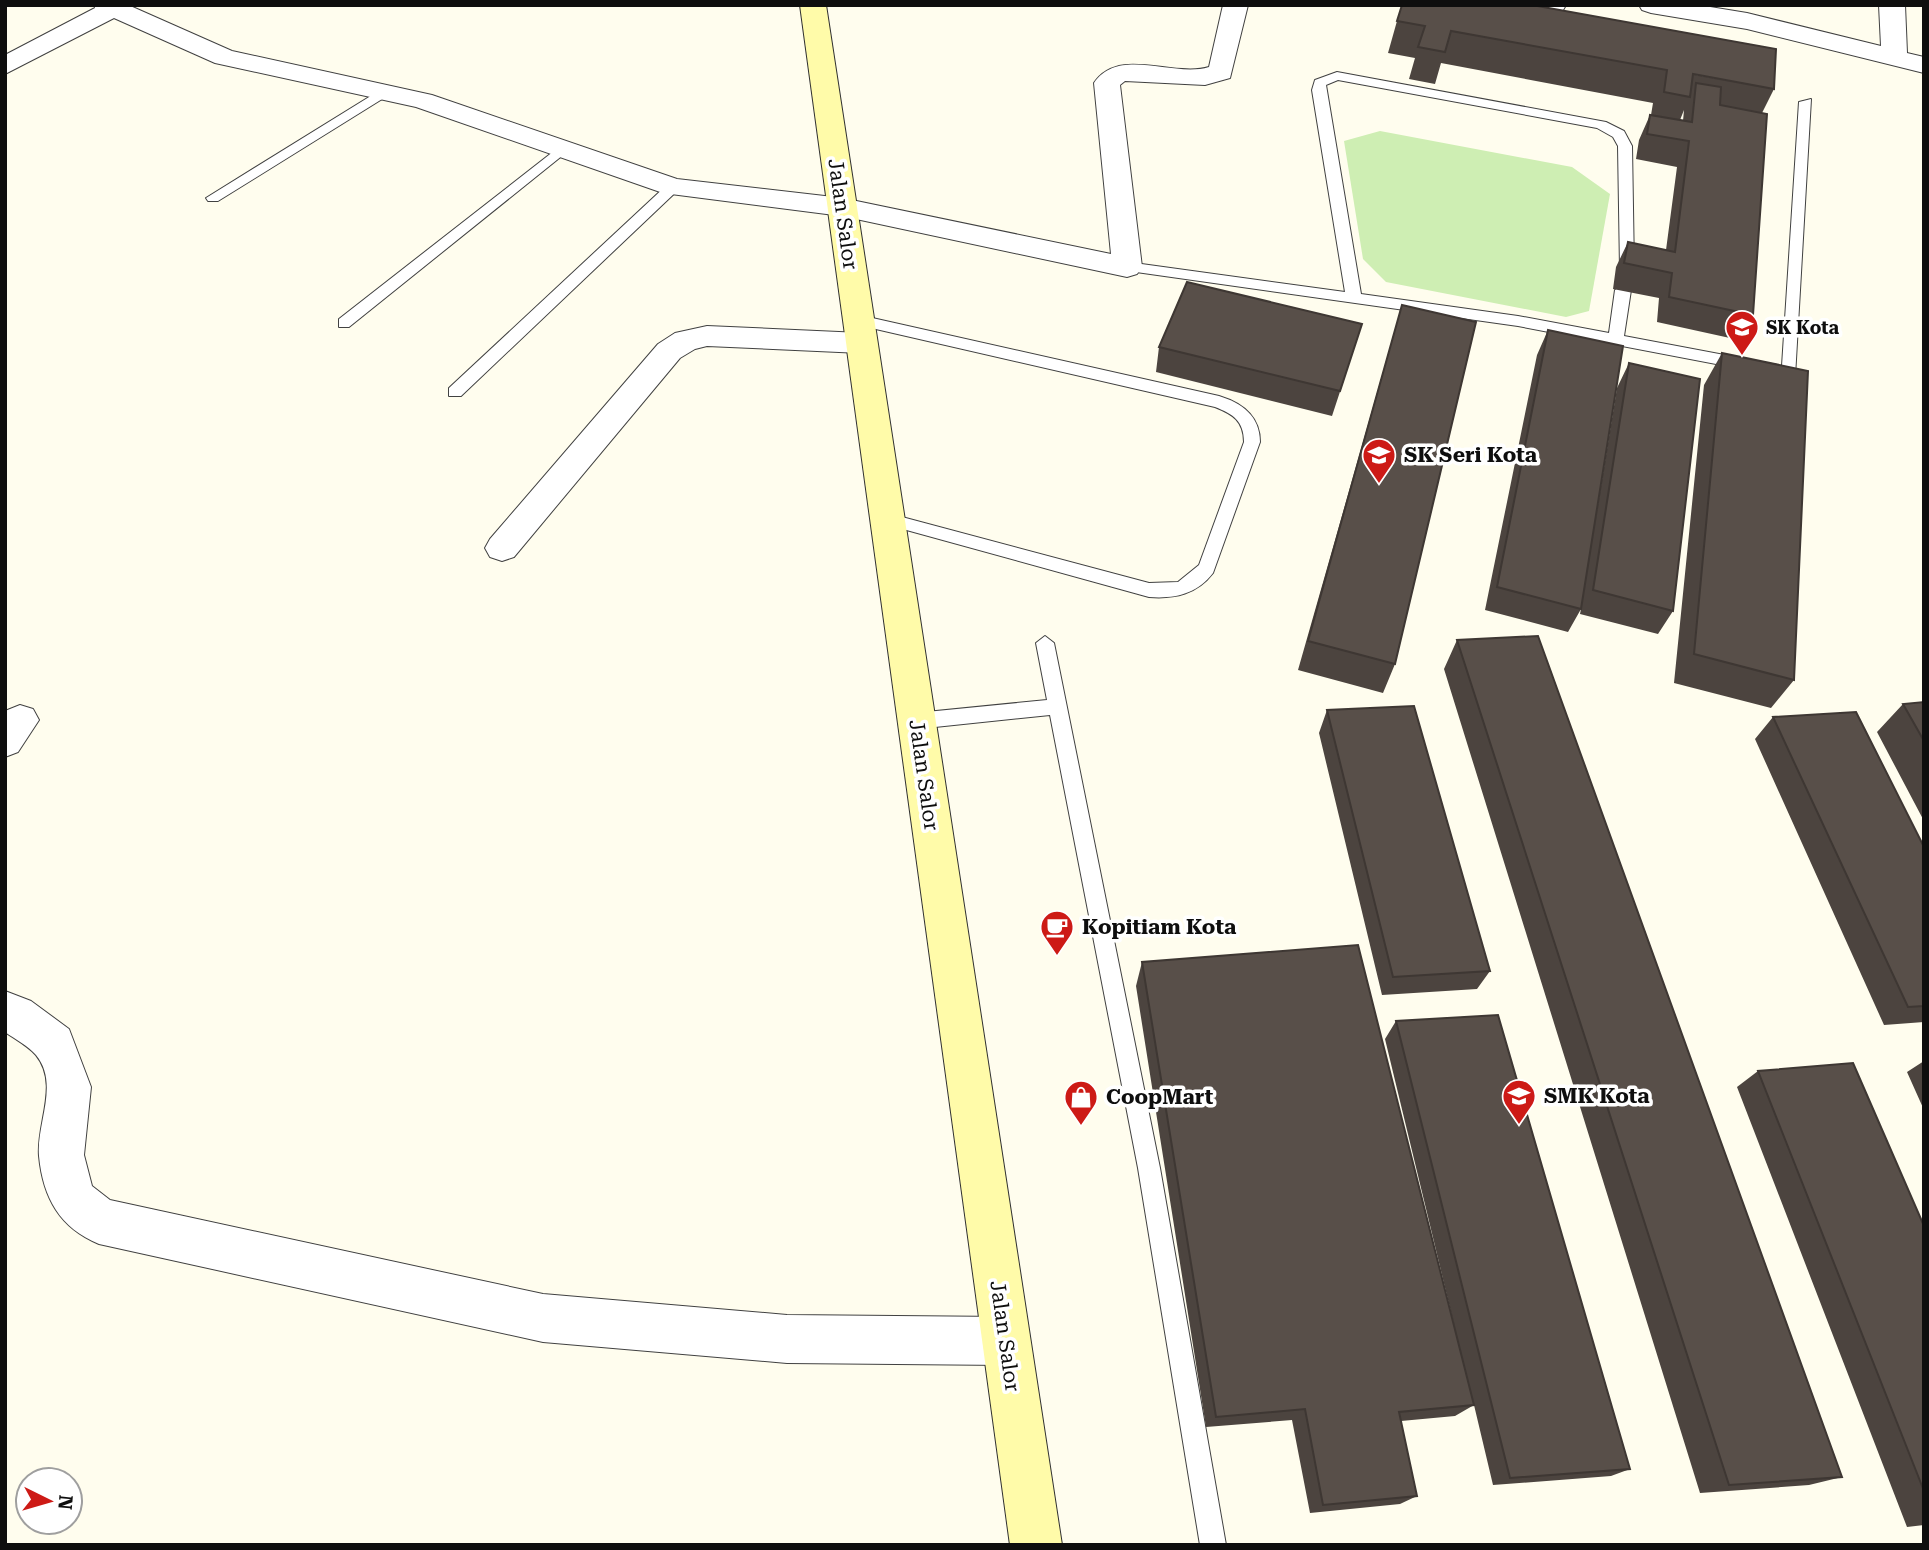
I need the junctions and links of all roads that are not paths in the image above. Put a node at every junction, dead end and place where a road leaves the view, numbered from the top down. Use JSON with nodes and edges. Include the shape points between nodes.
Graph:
{"nodes":[{"id":1,"x":813,"y":5,"type":"edge"},
{"id":2,"x":1236,"y":5,"type":"edge"},
{"id":3,"x":1449,"y":5,"type":"edge"},
{"id":4,"x":1554,"y":5,"type":"edge"},
{"id":5,"x":1651,"y":5,"type":"edge"},
{"id":6,"x":1892,"y":5,"type":"edge"},
{"id":7,"x":110,"y":7,"type":"edge"},
{"id":8,"x":1894,"y":59,"type":"junction"},
{"id":9,"x":1924,"y":65,"type":"edge"},
{"id":10,"x":5,"y":66,"type":"edge"},
{"id":11,"x":382,"y":93,"type":"junction"},
{"id":12,"x":1805,"y":102,"type":"dead end"},
{"id":13,"x":563,"y":148,"type":"junction"},
{"id":14,"x":673,"y":187,"type":"junction"},
{"id":15,"x":213,"y":198,"type":"dead end"},
{"id":16,"x":842,"y":207,"type":"junction"},
{"id":17,"x":1127,"y":267,"type":"junction"},
{"id":18,"x":1627,"y":270,"type":"edge"},
{"id":19,"x":1623,"y":290,"type":"edge"},
{"id":20,"x":1354,"y":299,"type":"junction"},
{"id":21,"x":344,"y":323,"type":"dead end"},
{"id":22,"x":860,"y":332,"type":"junction"},
{"id":23,"x":1616,"y":338,"type":"junction"},
{"id":24,"x":455,"y":391,"type":"dead end"},
{"id":25,"x":887,"y":519,"type":"junction"},
{"id":26,"x":502,"y":548,"type":"dead end"},
{"id":27,"x":1045,"y":643,"type":"dead end"},
{"id":28,"x":1058,"y":707,"type":"junction"},
{"id":29,"x":916,"y":721,"type":"junction"},
{"id":30,"x":5,"y":1011,"type":"edge"},
{"id":31,"x":1005,"y":1341,"type":"junction"},
{"id":32,"x":1036,"y":1545,"type":"edge"},
{"id":33,"x":1213,"y":1545,"type":"edge"}],
"edges":[{"from":1,"to":16,"type":"main road","name":"Jalan Salor"},
{"from":2,"to":17,"type":"street","via":[[1221,72],[1205,77],[1125,73],[1107,83]]},
{"from":3,"to":4,"type":"street","via":[[1533,23],[1547,17]]},
{"from":5,"to":8,"type":"street","via":[[1747,21]]},
{"from":6,"to":8,"type":"street"},
{"from":7,"to":10,"type":"street"},
{"from":7,"to":11,"type":"street","via":[[224,57]]},
{"from":8,"to":9,"type":"street"},
{"from":11,"to":13,"type":"street","via":[[423,101]]},
{"from":11,"to":15,"type":"lane"},
{"from":12,"to":23,"type":"lane","via":[[1789,373]]},
{"from":13,"to":14,"type":"street"},
{"from":13,"to":21,"type":"lane"},
{"from":14,"to":16,"type":"street"},
{"from":14,"to":24,"type":"lane"},
{"from":16,"to":17,"type":"street"},
{"from":16,"to":22,"type":"main road","name":"Jalan Salor"},
{"from":17,"to":20,"type":"lane"},
{"from":18,"to":20,"type":"lane","via":[[1625,146],[1619,134],[1601,125],[1337,75],[1320,83],[1318,90]]},
{"from":19,"to":23,"type":"lane"},
{"from":20,"to":23,"type":"lane"},
{"from":22,"to":25,"type":"main road","name":"Jalan Salor"},
{"from":22,"to":25,"type":"lane","via":[[1219,402],[1235,408],[1253,429],[1207,568],[1185,589],[1149,590]]},
{"from":22,"to":26,"type":"street","via":[[686,340],[669,351]]},
{"from":25,"to":29,"type":"main road","name":"Jalan Salor"},
{"from":27,"to":28,"type":"lane"},
{"from":28,"to":29,"type":"lane"},
{"from":28,"to":33,"type":"lane","via":[[1149,1168]]},
{"from":29,"to":31,"type":"main road","name":"Jalan Salor"},
{"from":30,"to":31,"type":"street","via":[[54,1043],[69,1087],[61,1155],[73,1200],[99,1221],[543,1318],[787,1339]]},
{"from":31,"to":32,"type":"main road","name":"Jalan Salor"}]}
